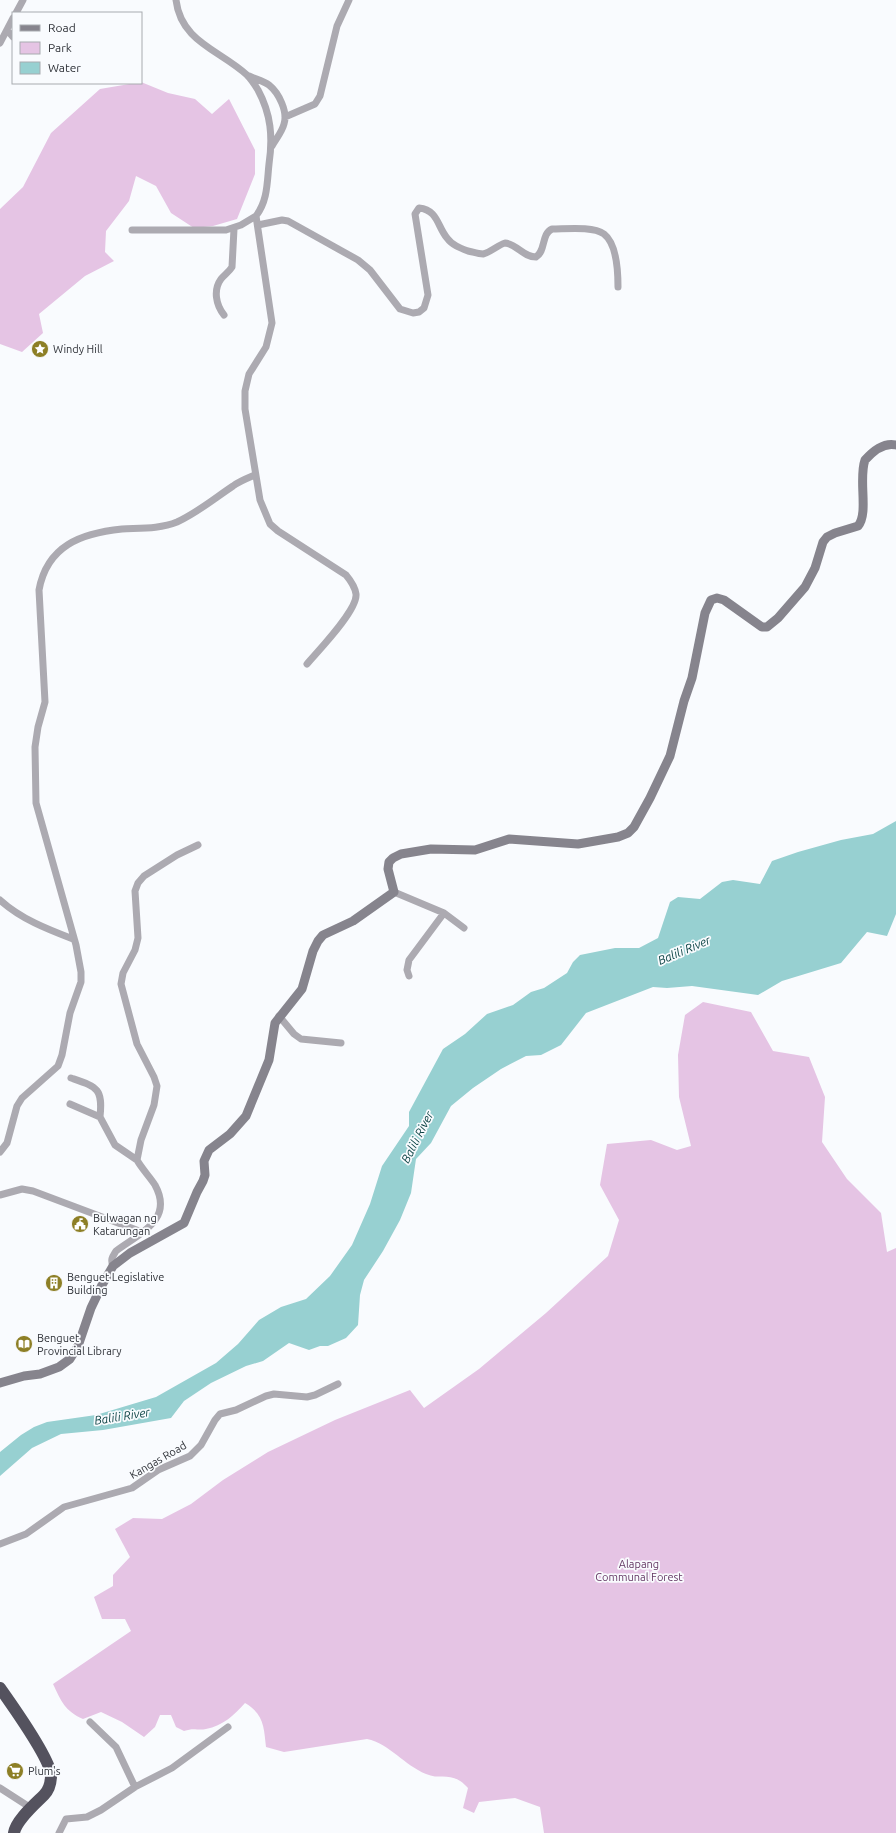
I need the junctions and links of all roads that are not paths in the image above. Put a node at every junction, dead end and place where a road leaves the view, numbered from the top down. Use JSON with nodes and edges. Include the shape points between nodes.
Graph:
{"nodes":[{"id":1,"x":23,"y":0,"type":"edge"},
{"id":2,"x":176,"y":0,"type":"edge"},
{"id":3,"x":349,"y":0,"type":"edge"},
{"id":4,"x":17,"y":12,"type":"edge"},
{"id":5,"x":12,"y":20,"type":"edge"},
{"id":6,"x":7,"y":30,"type":"junction"},
{"id":7,"x":12,"y":36,"type":"edge"},
{"id":8,"x":0,"y":43,"type":"edge"},
{"id":9,"x":249,"y":76,"type":"junction"},
{"id":10,"x":286,"y":117,"type":"junction"},
{"id":11,"x":272,"y":146,"type":"junction"},
{"id":12,"x":256,"y":216,"type":"junction"},
{"id":13,"x":258,"y":225,"type":"junction"},
{"id":14,"x":234,"y":229,"type":"junction"},
{"id":15,"x":132,"y":230,"type":"dead end"},
{"id":16,"x":618,"y":287,"type":"dead end"},
{"id":17,"x":224,"y":315,"type":"dead end"},
{"id":18,"x":896,"y":445,"type":"edge"},
{"id":19,"x":255,"y":475,"type":"junction"},
{"id":20,"x":306,"y":664,"type":"dead end"},
{"id":21,"x":198,"y":845,"type":"dead end"},
{"id":22,"x":394,"y":892,"type":"junction"},
{"id":23,"x":0,"y":900,"type":"edge"},
{"id":24,"x":444,"y":913,"type":"junction"},
{"id":25,"x":464,"y":928,"type":"dead end"},
{"id":26,"x":73,"y":939,"type":"junction"},
{"id":27,"x":409,"y":976,"type":"dead end"},
{"id":28,"x":279,"y":1016,"type":"junction"},
{"id":29,"x":341,"y":1043,"type":"dead end"},
{"id":30,"x":71,"y":1078,"type":"dead end"},
{"id":31,"x":70,"y":1104,"type":"dead end"},
{"id":32,"x":100,"y":1117,"type":"junction"},
{"id":33,"x":0,"y":1152,"type":"edge"},
{"id":34,"x":137,"y":1160,"type":"junction"},
{"id":35,"x":0,"y":1195,"type":"edge"},
{"id":36,"x":142,"y":1232,"type":"junction"},
{"id":37,"x":113,"y":1266,"type":"junction"},
{"id":38,"x":0,"y":1383,"type":"edge"},
{"id":39,"x":338,"y":1384,"type":"dead end"},
{"id":40,"x":0,"y":1544,"type":"edge"},
{"id":41,"x":0,"y":1688,"type":"edge"},
{"id":42,"x":90,"y":1722,"type":"dead end"},
{"id":43,"x":228,"y":1727,"type":"dead end"},
{"id":44,"x":135,"y":1787,"type":"junction"},
{"id":45,"x":0,"y":1788,"type":"edge"},
{"id":46,"x":31,"y":1808,"type":"junction"},
{"id":47,"x":14,"y":1833,"type":"edge"},
{"id":48,"x":59,"y":1833,"type":"edge"}],
"edges":[{"from":1,"to":4,"type":"street"},
{"from":2,"to":9,"type":"street","via":[[185,28]]},
{"from":3,"to":10,"type":"street","via":[[336,26],[320,96],[315,104]]},
{"from":5,"to":6,"type":"street"},
{"from":6,"to":7,"type":"street"},
{"from":6,"to":8,"type":"street"},
{"from":9,"to":10,"type":"street","via":[[268,84],[277,93]]},
{"from":9,"to":11,"type":"street","via":[[265,102],[271,124]]},
{"from":10,"to":11,"type":"street"},
{"from":11,"to":12,"type":"street","via":[[268,186],[263,205]]},
{"from":12,"to":13,"type":"street"},
{"from":12,"to":14,"type":"street"},
{"from":13,"to":16,"type":"street","via":[[288,221],[348,253],[370,270],[400,309],[413,313],[424,308],[428,295],[416,229],[415,214],[419,208],[433,213],[452,243],[475,253],[484,254],[505,242],[516,246],[529,256],[536,257],[541,252],[548,231],[552,229],[585,229],[604,234],[615,254],[619,269]]},
{"from":13,"to":19,"type":"street","via":[[272,323],[266,347],[249,374],[245,391],[245,409]]},
{"from":14,"to":15,"type":"street"},
{"from":14,"to":17,"type":"street","via":[[233,264],[219,282],[217,291],[217,302]]},
{"from":18,"to":22,"type":"street","via":[[886,444],[865,460],[861,478],[861,522],[858,526],[827,537],[809,581],[772,624],[762,627],[724,600],[711,600],[705,613],[692,678],[670,756],[650,798],[628,833],[578,844],[509,839],[475,850],[432,849],[400,854],[389,862],[388,869]]},
{"from":19,"to":20,"type":"street","via":[[260,500],[270,524],[346,575],[356,595],[354,606],[347,618]]},
{"from":19,"to":26,"type":"street","via":[[235,484],[176,523],[154,528],[121,529],[84,535],[59,552],[46,567],[41,579],[39,590],[45,702],[35,748],[36,803]]},
{"from":21,"to":34,"type":"street","via":[[144,876],[135,891],[138,938],[121,984],[137,1044],[157,1086]]},
{"from":22,"to":24,"type":"street"},
{"from":22,"to":28,"type":"street","via":[[353,921],[323,935],[313,951],[302,988]]},
{"from":23,"to":26,"type":"street","via":[[38,925]]},
{"from":24,"to":25,"type":"street"},
{"from":24,"to":27,"type":"street","via":[[409,960]]},
{"from":26,"to":33,"type":"street","via":[[82,972],[70,1013],[62,1055],[54,1071],[22,1098],[17,1106],[7,1143]]},
{"from":28,"to":29,"type":"street","via":[[301,1039]]},
{"from":28,"to":37,"type":"street","via":[[272,1033],[269,1060],[250,1109],[242,1122],[209,1150],[204,1160],[203,1181],[184,1223],[130,1253]]},
{"from":30,"to":32,"type":"street","via":[[90,1085],[100,1095]]},
{"from":31,"to":32,"type":"street"},
{"from":32,"to":34,"type":"street","via":[[115,1145]]},
{"from":34,"to":36,"type":"street","via":[[154,1185],[161,1205],[156,1221]]},
{"from":35,"to":36,"type":"street","via":[[22,1189],[33,1191]]},
{"from":36,"to":37,"type":"street","via":[[116,1251],[111,1262]]},
{"from":37,"to":38,"type":"street","via":[[91,1308],[78,1346],[70,1359],[59,1367],[40,1374]]},
{"from":39,"to":40,"type":"street","name":"Kangas Road","via":[[311,1396],[266,1396],[236,1410],[220,1414],[190,1456],[158,1470],[132,1488],[64,1507],[26,1534]]},
{"from":41,"to":46,"type":"highway","via":[[43,1753],[51,1774],[51,1782],[46,1793]]},
{"from":42,"to":44,"type":"street","via":[[116,1746]]},
{"from":43,"to":44,"type":"street","via":[[172,1768]]},
{"from":44,"to":48,"type":"street","via":[[87,1817],[66,1819]]},
{"from":45,"to":46,"type":"street"},
{"from":46,"to":47,"type":"highway","via":[[14,1829]]}]}
